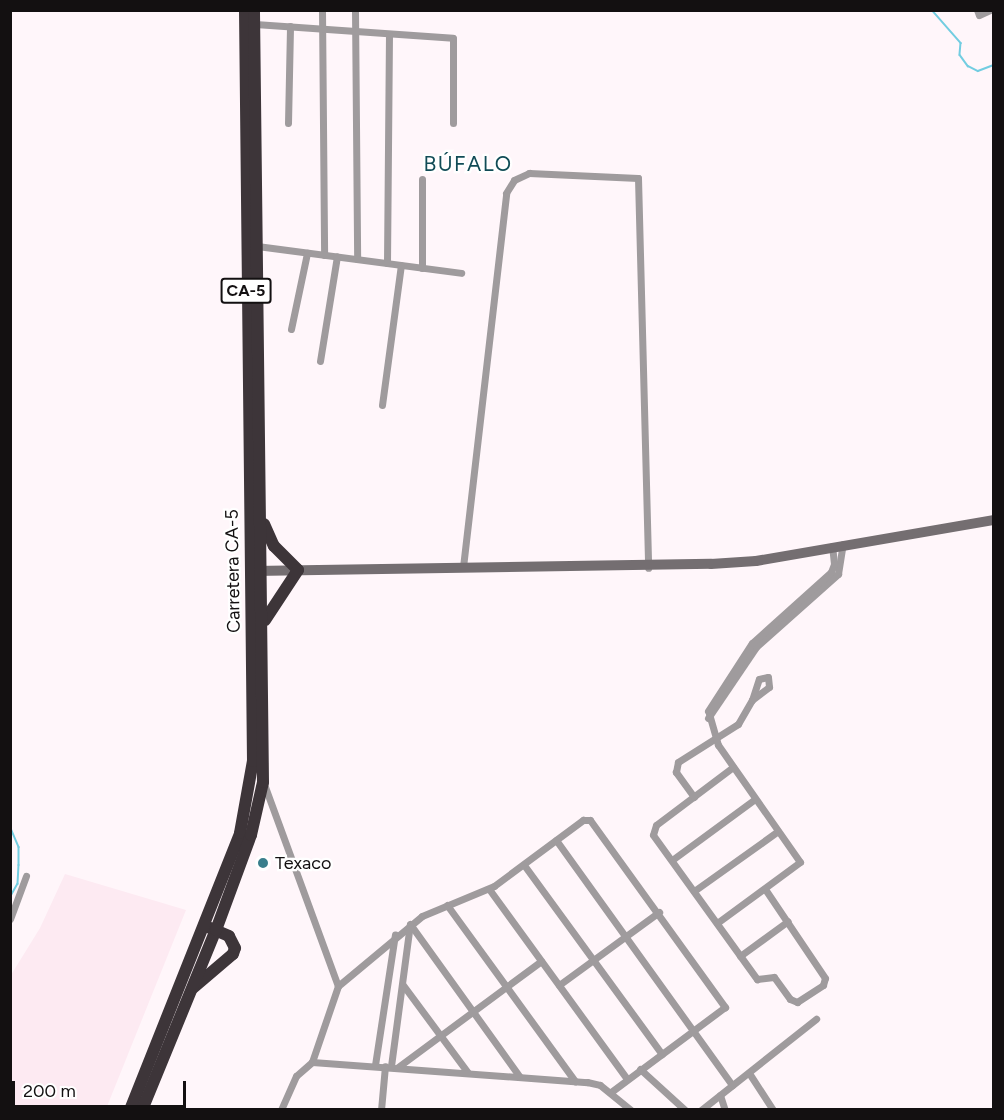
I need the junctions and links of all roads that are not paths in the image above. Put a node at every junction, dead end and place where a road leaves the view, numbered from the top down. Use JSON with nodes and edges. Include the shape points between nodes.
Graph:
{"nodes":[{"id":1,"x":245,"y":10,"type":"edge"},
{"id":2,"x":254,"y":10,"type":"edge"},
{"id":3,"x":322,"y":10,"type":"edge"},
{"id":4,"x":355,"y":10,"type":"edge"},
{"id":5,"x":990,"y":10,"type":"edge"},
{"id":6,"x":978,"y":13,"type":"edge"},
{"id":7,"x":255,"y":24,"type":"junction"},
{"id":8,"x":290,"y":26,"type":"junction"},
{"id":9,"x":322,"y":29,"type":"junction"},
{"id":10,"x":355,"y":31,"type":"junction"},
{"id":11,"x":389,"y":34,"type":"junction"},
{"id":12,"x":255,"y":74,"type":"junction"},
{"id":13,"x":288,"y":123,"type":"dead end"},
{"id":14,"x":453,"y":123,"type":"dead end"},
{"id":15,"x":422,"y":179,"type":"dead end"},
{"id":16,"x":257,"y":246,"type":"junction"},
{"id":17,"x":307,"y":253,"type":"junction"},
{"id":18,"x":324,"y":255,"type":"junction"},
{"id":19,"x":337,"y":256,"type":"junction"},
{"id":20,"x":357,"y":259,"type":"junction"},
{"id":21,"x":387,"y":263,"type":"junction"},
{"id":22,"x":401,"y":265,"type":"junction"},
{"id":23,"x":422,"y":268,"type":"junction"},
{"id":24,"x":461,"y":273,"type":"dead end"},
{"id":25,"x":291,"y":329,"type":"dead end"},
{"id":26,"x":320,"y":361,"type":"dead end"},
{"id":27,"x":382,"y":405,"type":"dead end"},
{"id":28,"x":261,"y":517,"type":"junction"},
{"id":29,"x":993,"y":520,"type":"edge"},
{"id":30,"x":837,"y":545,"type":"junction"},
{"id":31,"x":463,"y":567,"type":"junction"},
{"id":32,"x":648,"y":568,"type":"junction"},
{"id":33,"x":297,"y":570,"type":"junction"},
{"id":34,"x":257,"y":571,"type":"junction"},
{"id":35,"x":263,"y":627,"type":"junction"},
{"id":36,"x":752,"y":700,"type":"dead end"},
{"id":37,"x":708,"y":718,"type":"junction"},
{"id":38,"x":717,"y":735,"type":"junction"},
{"id":39,"x":733,"y":767,"type":"junction"},
{"id":40,"x":263,"y":782,"type":"junction"},
{"id":41,"x":694,"y":798,"type":"junction"},
{"id":42,"x":755,"y":799,"type":"junction"},
{"id":43,"x":778,"y":831,"type":"junction"},
{"id":44,"x":556,"y":840,"type":"junction"},
{"id":45,"x":672,"y":860,"type":"junction"},
{"id":46,"x":524,"y":865,"type":"junction"},
{"id":47,"x":26,"y":876,"type":"dead end"},
{"id":48,"x":489,"y":889,"type":"junction"},
{"id":49,"x":765,"y":890,"type":"junction"},
{"id":50,"x":694,"y":891,"type":"junction"},
{"id":51,"x":447,"y":904,"type":"junction"},
{"id":52,"x":658,"y":912,"type":"junction"},
{"id":53,"x":10,"y":919,"type":"edge"},
{"id":54,"x":788,"y":921,"type":"junction"},
{"id":55,"x":717,"y":923,"type":"junction"},
{"id":56,"x":410,"y":924,"type":"junction"},
{"id":57,"x":211,"y":928,"type":"junction"},
{"id":58,"x":396,"y":935,"type":"junction"},
{"id":59,"x":625,"y":936,"type":"junction"},
{"id":60,"x":740,"y":956,"type":"junction"},
{"id":61,"x":593,"y":959,"type":"junction"},
{"id":62,"x":541,"y":961,"type":"junction"},
{"id":63,"x":559,"y":985,"type":"junction"},
{"id":64,"x":338,"y":986,"type":"junction"},
{"id":65,"x":403,"y":986,"type":"junction"},
{"id":66,"x":505,"y":986,"type":"junction"},
{"id":67,"x":192,"y":988,"type":"junction"},
{"id":68,"x":472,"y":1011,"type":"junction"},
{"id":69,"x":816,"y":1019,"type":"dead end"},
{"id":70,"x":694,"y":1031,"type":"junction"},
{"id":71,"x":440,"y":1035,"type":"junction"},
{"id":72,"x":662,"y":1054,"type":"junction"},
{"id":73,"x":312,"y":1062,"type":"junction"},
{"id":74,"x":375,"y":1065,"type":"junction"},
{"id":75,"x":391,"y":1066,"type":"junction"},
{"id":76,"x":640,"y":1069,"type":"junction"},
{"id":77,"x":749,"y":1072,"type":"junction"},
{"id":78,"x":468,"y":1073,"type":"junction"},
{"id":79,"x":520,"y":1077,"type":"junction"},
{"id":80,"x":627,"y":1079,"type":"junction"},
{"id":81,"x":575,"y":1081,"type":"junction"},
{"id":82,"x":732,"y":1085,"type":"junction"},
{"id":83,"x":610,"y":1092,"type":"junction"},
{"id":84,"x":720,"y":1095,"type":"junction"},
{"id":85,"x":130,"y":1110,"type":"edge"},
{"id":86,"x":142,"y":1110,"type":"edge"},
{"id":87,"x":281,"y":1110,"type":"edge"},
{"id":88,"x":381,"y":1110,"type":"edge"},
{"id":89,"x":632,"y":1110,"type":"edge"},
{"id":90,"x":685,"y":1110,"type":"edge"},
{"id":91,"x":701,"y":1110,"type":"edge"},
{"id":92,"x":725,"y":1110,"type":"edge"},
{"id":93,"x":773,"y":1110,"type":"edge"}],
"edges":[{"from":1,"to":12,"type":"highway","via":[[250,70]]},
{"from":1,"to":34,"type":"highway","name":"Carretera CA-5","number":"CA-5"},
{"from":2,"to":7,"type":"highway","name":"Carretera CA-5","number":"CA-5"},
{"from":3,"to":9,"type":"street"},
{"from":4,"to":10,"type":"street"},
{"from":5,"to":6,"type":"street"},
{"from":7,"to":8,"type":"street"},
{"from":7,"to":12,"type":"highway","name":"Carretera CA-5","number":"CA-5"},
{"from":8,"to":9,"type":"street"},
{"from":8,"to":13,"type":"street"},
{"from":9,"to":10,"type":"street"},
{"from":9,"to":18,"type":"street"},
{"from":10,"to":11,"type":"street"},
{"from":10,"to":20,"type":"street"},
{"from":11,"to":14,"type":"street","via":[[454,39]]},
{"from":11,"to":21,"type":"street"},
{"from":12,"to":16,"type":"highway","name":"Carretera CA-5","number":"CA-5"},
{"from":15,"to":23,"type":"street"},
{"from":16,"to":17,"type":"street"},
{"from":16,"to":28,"type":"highway","name":"Carretera CA-5","number":"CA-5"},
{"from":17,"to":18,"type":"street"},
{"from":17,"to":25,"type":"street"},
{"from":18,"to":19,"type":"street"},
{"from":19,"to":20,"type":"street"},
{"from":19,"to":26,"type":"street"},
{"from":20,"to":21,"type":"street"},
{"from":21,"to":22,"type":"street"},
{"from":22,"to":23,"type":"street"},
{"from":22,"to":27,"type":"street"},
{"from":23,"to":24,"type":"street"},
{"from":28,"to":33,"type":"highway","via":[[274,546]]},
{"from":28,"to":34,"type":"highway","name":"Carretera CA-5","number":"CA-5"},
{"from":29,"to":30,"type":"main road"},
{"from":30,"to":32,"type":"main road","via":[[756,561]]},
{"from":30,"to":37,"type":"street","via":[[831,572],[752,643],[708,711]]},
{"from":30,"to":37,"type":"street","via":[[838,574],[756,647]]},
{"from":31,"to":32,"type":"main road"},
{"from":31,"to":32,"type":"street","via":[[506,193],[514,180],[529,173],[638,178]]},
{"from":31,"to":33,"type":"main road"},
{"from":33,"to":34,"type":"main road"},
{"from":33,"to":35,"type":"highway"},
{"from":34,"to":35,"type":"highway","name":"Carretera CA-5","number":"CA-5"},
{"from":34,"to":57,"type":"highway","name":"Carretera CA-5","number":"CA-5","via":[[253,761],[240,833]]},
{"from":35,"to":40,"type":"highway","name":"Carretera CA-5","number":"CA-5"},
{"from":36,"to":38,"type":"street","via":[[738,724]]},
{"from":37,"to":38,"type":"street"},
{"from":38,"to":39,"type":"street","via":[[717,745]]},
{"from":38,"to":41,"type":"street","via":[[676,765],[676,772]]},
{"from":39,"to":41,"type":"street"},
{"from":39,"to":42,"type":"street"},
{"from":40,"to":57,"type":"highway","name":"Carretera CA-5","number":"CA-5","via":[[250,835]]},
{"from":40,"to":64,"type":"street"},
{"from":41,"to":45,"type":"street","via":[[654,828],[654,835]]},
{"from":42,"to":43,"type":"street"},
{"from":42,"to":45,"type":"street"},
{"from":43,"to":49,"type":"street","via":[[800,862]]},
{"from":43,"to":50,"type":"street"},
{"from":44,"to":46,"type":"street"},
{"from":44,"to":52,"type":"street","via":[[582,820],[590,820]]},
{"from":44,"to":59,"type":"street"},
{"from":45,"to":50,"type":"street"},
{"from":46,"to":48,"type":"street"},
{"from":46,"to":61,"type":"street"},
{"from":47,"to":53,"type":"street"},
{"from":48,"to":51,"type":"street"},
{"from":48,"to":62,"type":"street"},
{"from":49,"to":54,"type":"street"},
{"from":49,"to":55,"type":"street"},
{"from":50,"to":55,"type":"street"},
{"from":51,"to":56,"type":"street"},
{"from":51,"to":66,"type":"street"},
{"from":52,"to":59,"type":"street"},
{"from":52,"to":70,"type":"street","via":[[724,1005],[723,1010]]},
{"from":54,"to":60,"type":"street"},
{"from":54,"to":60,"type":"street","via":[[823,975],[823,985],[794,1001],[774,977],[757,979]]},
{"from":55,"to":60,"type":"street"},
{"from":56,"to":58,"type":"street"},
{"from":56,"to":65,"type":"street"},
{"from":56,"to":68,"type":"street"},
{"from":57,"to":67,"type":"highway","name":"Carretera CA-5","number":"CA-5"},
{"from":57,"to":67,"type":"highway","via":[[232,941],[233,954]]},
{"from":57,"to":85,"type":"highway","name":"Carretera CA-5","number":"CA-5"},
{"from":58,"to":64,"type":"street"},
{"from":58,"to":74,"type":"street"},
{"from":59,"to":61,"type":"street"},
{"from":59,"to":70,"type":"street"},
{"from":61,"to":63,"type":"street"},
{"from":61,"to":72,"type":"street"},
{"from":62,"to":63,"type":"street"},
{"from":62,"to":66,"type":"street"},
{"from":63,"to":80,"type":"street"},
{"from":64,"to":73,"type":"street"},
{"from":65,"to":71,"type":"street"},
{"from":65,"to":75,"type":"street"},
{"from":66,"to":68,"type":"street"},
{"from":66,"to":81,"type":"street"},
{"from":67,"to":86,"type":"highway","name":"Carretera CA-5","number":"CA-5"},
{"from":68,"to":71,"type":"street"},
{"from":68,"to":79,"type":"street"},
{"from":69,"to":77,"type":"street"},
{"from":70,"to":72,"type":"street"},
{"from":70,"to":82,"type":"street"},
{"from":71,"to":75,"type":"street"},
{"from":71,"to":78,"type":"street"},
{"from":72,"to":76,"type":"street"},
{"from":73,"to":74,"type":"street"},
{"from":73,"to":87,"type":"street","via":[[296,1076]]},
{"from":74,"to":75,"type":"street"},
{"from":75,"to":78,"type":"street"},
{"from":75,"to":88,"type":"street"},
{"from":76,"to":80,"type":"street"},
{"from":76,"to":90,"type":"street"},
{"from":77,"to":82,"type":"street"},
{"from":77,"to":93,"type":"street"},
{"from":78,"to":79,"type":"street"},
{"from":79,"to":81,"type":"street"},
{"from":80,"to":83,"type":"street"},
{"from":81,"to":83,"type":"street","via":[[600,1085]]},
{"from":82,"to":84,"type":"street"},
{"from":83,"to":89,"type":"street"},
{"from":84,"to":91,"type":"street"},
{"from":84,"to":92,"type":"street"}]}
